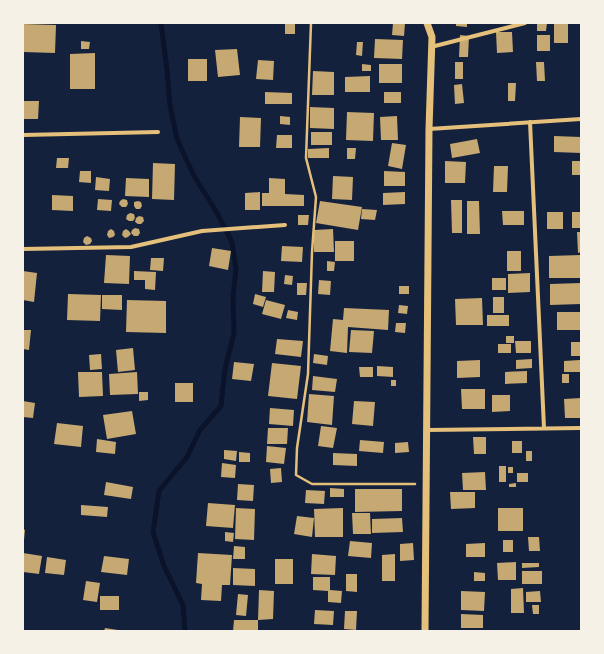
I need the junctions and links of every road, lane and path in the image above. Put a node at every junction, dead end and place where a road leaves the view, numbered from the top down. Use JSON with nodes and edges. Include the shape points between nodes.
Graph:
{"nodes":[{"id":1,"x":311,"y":23,"type":"edge"},
{"id":2,"x":428,"y":23,"type":"edge"},
{"id":3,"x":525,"y":23,"type":"edge"},
{"id":4,"x":431,"y":47,"type":"junction"},
{"id":5,"x":581,"y":119,"type":"edge"},
{"id":6,"x":530,"y":122,"type":"junction"},
{"id":7,"x":429,"y":129,"type":"junction"},
{"id":8,"x":158,"y":132,"type":"dead end"},
{"id":9,"x":23,"y":135,"type":"edge"},
{"id":10,"x":285,"y":225,"type":"dead end"},
{"id":11,"x":23,"y":249,"type":"edge"},
{"id":12,"x":544,"y":428,"type":"junction"},
{"id":13,"x":581,"y":428,"type":"edge"},
{"id":14,"x":426,"y":430,"type":"junction"},
{"id":15,"x":426,"y":484,"type":"junction"},
{"id":16,"x":425,"y":631,"type":"edge"}],
"edges":[{"from":1,"to":15,"type":"path","via":[[306,158],[316,197],[308,374],[296,448],[296,475],[312,484]]},
{"from":2,"to":4,"type":"street","via":[[432,37]]},
{"from":3,"to":4,"type":"street"},
{"from":4,"to":7,"type":"street"},
{"from":5,"to":6,"type":"street"},
{"from":6,"to":7,"type":"street"},
{"from":6,"to":12,"type":"street"},
{"from":7,"to":14,"type":"street"},
{"from":8,"to":9,"type":"street"},
{"from":10,"to":11,"type":"street","via":[[202,231],[131,247]]},
{"from":12,"to":13,"type":"street"},
{"from":12,"to":14,"type":"street"},
{"from":14,"to":15,"type":"street"},
{"from":15,"to":16,"type":"street"}]}
